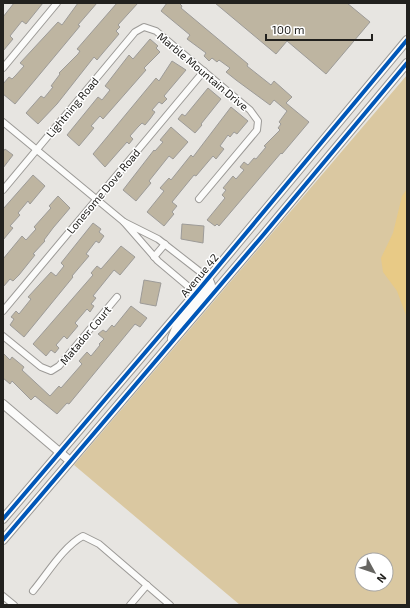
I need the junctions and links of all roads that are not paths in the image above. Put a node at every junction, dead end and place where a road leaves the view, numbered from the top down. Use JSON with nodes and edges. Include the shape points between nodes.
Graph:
{"nodes":[{"id":1,"x":57,"y":3,"type":"edge"},
{"id":2,"x":144,"y":27,"type":"joint"},
{"id":3,"x":407,"y":40,"type":"edge"},
{"id":4,"x":407,"y":63,"type":"edge"},
{"id":5,"x":3,"y":68,"type":"edge"},
{"id":6,"x":204,"y":71,"type":"junction"},
{"id":7,"x":3,"y":122,"type":"edge"},
{"id":8,"x":37,"y":150,"type":"junction"},
{"id":9,"x":3,"y":190,"type":"edge"},
{"id":10,"x":199,"y":199,"type":"dead end"},
{"id":11,"x":96,"y":200,"type":"junction"},
{"id":12,"x":124,"y":222,"type":"junction"},
{"id":13,"x":165,"y":244,"type":"junction"},
{"id":14,"x":154,"y":257,"type":"junction"},
{"id":15,"x":208,"y":278,"type":"junction"},
{"id":16,"x":196,"y":293,"type":"junction"},
{"id":17,"x":117,"y":297,"type":"dead end"},
{"id":18,"x":3,"y":311,"type":"edge"},
{"id":19,"x":3,"y":336,"type":"edge"},
{"id":20,"x":168,"y":346,"type":"junction"},
{"id":21,"x":3,"y":404,"type":"edge"},
{"id":22,"x":60,"y":452,"type":"junction"},
{"id":23,"x":70,"y":461,"type":"junction"},
{"id":24,"x":3,"y":519,"type":"edge"},
{"id":25,"x":3,"y":540,"type":"edge"},
{"id":26,"x":147,"y":585,"type":"junction"},
{"id":27,"x":33,"y":591,"type":"dead end"},
{"id":28,"x":3,"y":596,"type":"edge"},
{"id":29,"x":14,"y":605,"type":"edge"},
{"id":30,"x":130,"y":605,"type":"edge"},
{"id":31,"x":170,"y":605,"type":"edge"}],
"edges":[{"from":1,"to":5,"type":"street"},
{"from":2,"to":6,"type":"street","name":"Marble Mountain Drive","via":[[156,31]]},
{"from":2,"to":8,"type":"street","name":"Lightning Road","via":[[135,32]]},
{"from":3,"to":15,"type":"street","name":"Avenue 42"},
{"from":4,"to":20,"type":"street","name":"Avenue 42"},
{"from":6,"to":10,"type":"street","name":"Marble Mountain Drive","via":[[250,110],[258,121],[257,130]]},
{"from":6,"to":11,"type":"street","name":"Lonesome Dove Road"},
{"from":7,"to":8,"type":"street"},
{"from":8,"to":9,"type":"street","name":"Lightning Road"},
{"from":8,"to":11,"type":"street"},
{"from":11,"to":12,"type":"street"},
{"from":11,"to":18,"type":"street","name":"Lonesome Dove Road"},
{"from":12,"to":13,"type":"street"},
{"from":12,"to":14,"type":"street"},
{"from":13,"to":14,"type":"street"},
{"from":13,"to":15,"type":"street"},
{"from":14,"to":16,"type":"street"},
{"from":15,"to":16,"type":"street","name":"Avenue 42"},
{"from":15,"to":20,"type":"street","via":[[212,285],[177,326]]},
{"from":16,"to":22,"type":"street","name":"Avenue 42"},
{"from":17,"to":19,"type":"street","name":"Matador Court","via":[[60,366],[51,371],[41,368]]},
{"from":20,"to":23,"type":"street","name":"Avenue 42"},
{"from":21,"to":22,"type":"street"},
{"from":22,"to":23,"type":"street"},
{"from":22,"to":24,"type":"street","name":"Avenue 42"},
{"from":23,"to":25,"type":"street","name":"Avenue 42"},
{"from":26,"to":27,"type":"street","via":[[99,544],[83,536],[68,548]]},
{"from":26,"to":30,"type":"street"},
{"from":26,"to":31,"type":"street"},
{"from":28,"to":29,"type":"street"}]}
